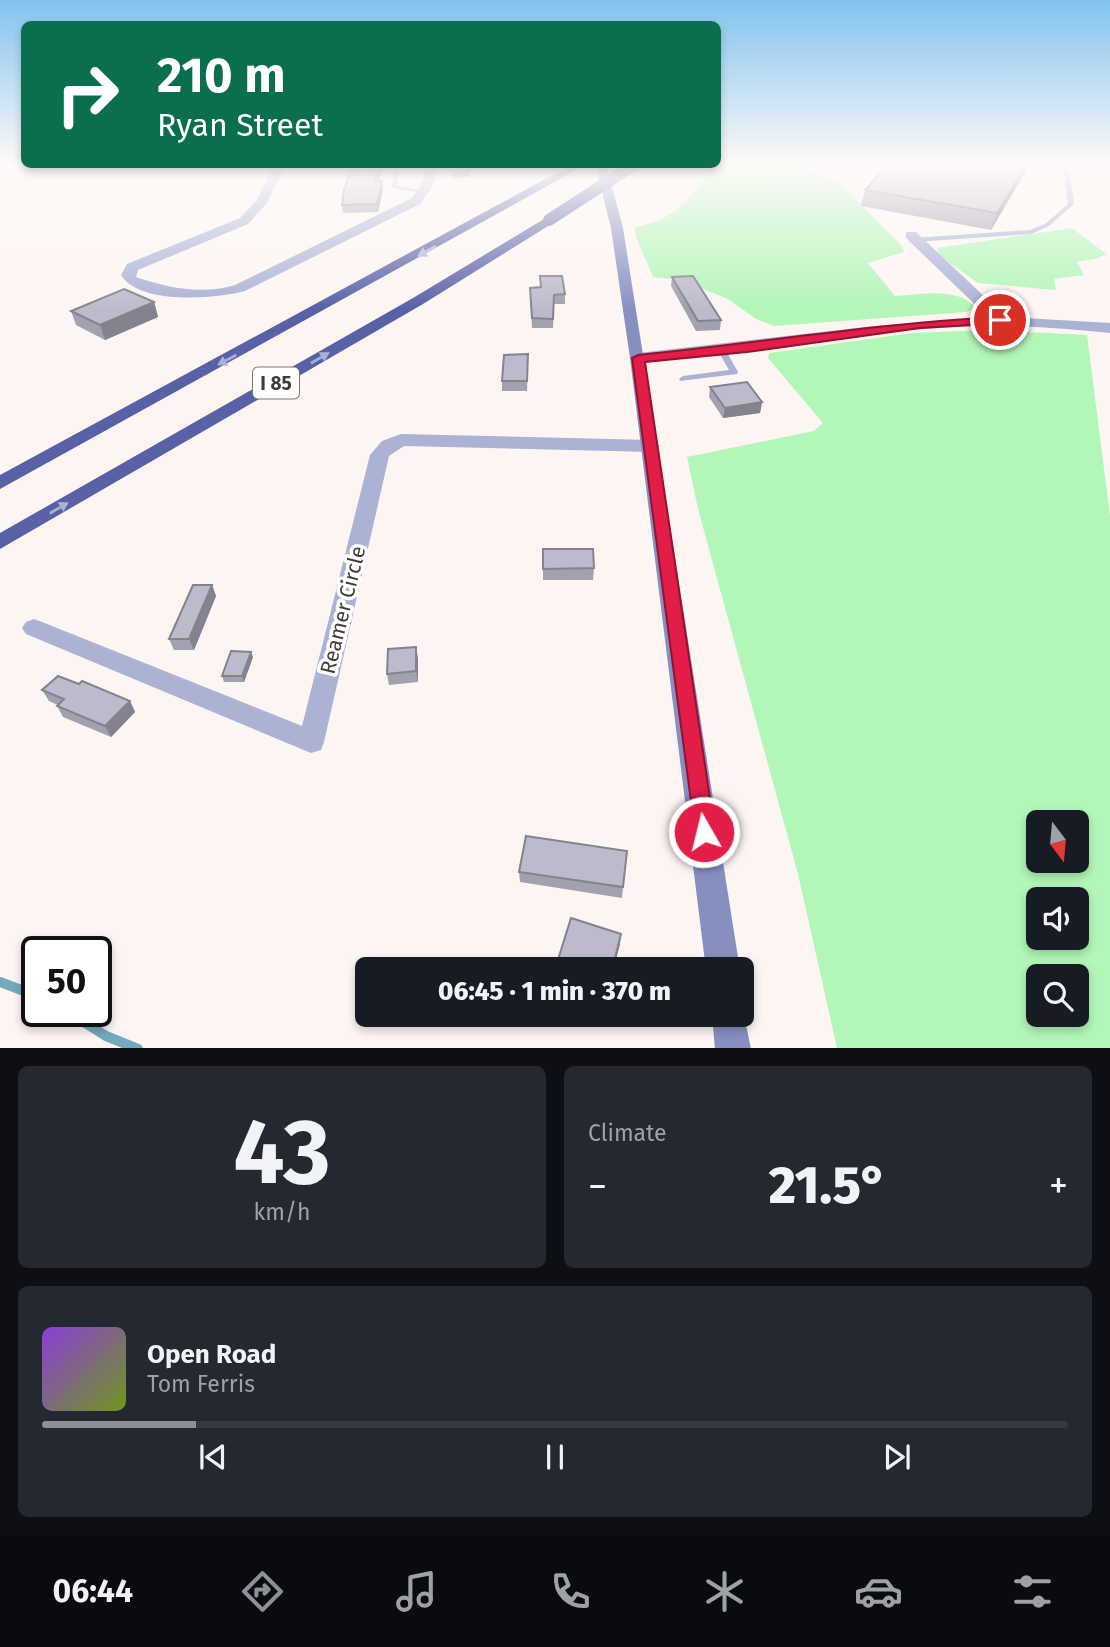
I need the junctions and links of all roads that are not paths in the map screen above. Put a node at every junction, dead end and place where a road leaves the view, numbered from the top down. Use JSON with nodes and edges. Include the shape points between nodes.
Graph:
{"nodes":[{"id":1,"x":252,"y":213,"type":"edge"},
{"id":2,"x":394,"y":213,"type":"edge"},
{"id":3,"x":497,"y":213,"type":"edge"},
{"id":4,"x":560,"y":213,"type":"edge"},
{"id":5,"x":613,"y":213,"type":"edge"},
{"id":6,"x":1061,"y":213,"type":"edge"},
{"id":7,"x":913,"y":237,"type":"joint"},
{"id":8,"x":1000,"y":320,"type":"junction"},
{"id":9,"x":1110,"y":328,"type":"edge"},
{"id":10,"x":722,"y":351,"type":"junction"},
{"id":11,"x":638,"y":358,"type":"junction"},
{"id":12,"x":683,"y":379,"type":"dead end"},
{"id":13,"x":651,"y":446,"type":"junction"},
{"id":14,"x":0,"y":483,"type":"edge"},
{"id":15,"x":0,"y":542,"type":"edge"},
{"id":16,"x":34,"y":628,"type":"dead end"},
{"id":17,"x":721,"y":957,"type":"edge"},
{"id":18,"x":730,"y":1027,"type":"edge"},
{"id":19,"x":733,"y":1048,"type":"edge"}],
"edges":[{"from":1,"to":2,"type":"street","via":[[244,221],[131,269],[128,275],[148,287],[188,295],[219,294]]},
{"from":3,"to":14,"type":"highway","number":"I 85","one_way":true},
{"from":15,"to":4,"type":"highway","number":"I 85","one_way":true,"bridge":true,"via":[[406,308]]},
{"from":5,"to":11,"type":"main road"},
{"from":6,"to":7,"type":"lane","via":[[1031,232]]},
{"from":7,"to":8,"type":"street"},
{"from":8,"to":9,"type":"street"},
{"from":8,"to":10,"type":"street","via":[[920,324]]},
{"from":10,"to":11,"type":"street"},
{"from":10,"to":12,"type":"lane","via":[[734,372]]},
{"from":11,"to":13,"type":"main road"},
{"from":13,"to":16,"type":"street","name":"Reamer Circle","via":[[401,440],[390,445],[380,455],[311,742]]},
{"from":13,"to":17,"type":"main road"},
{"from":18,"to":19,"type":"main road"}]}
